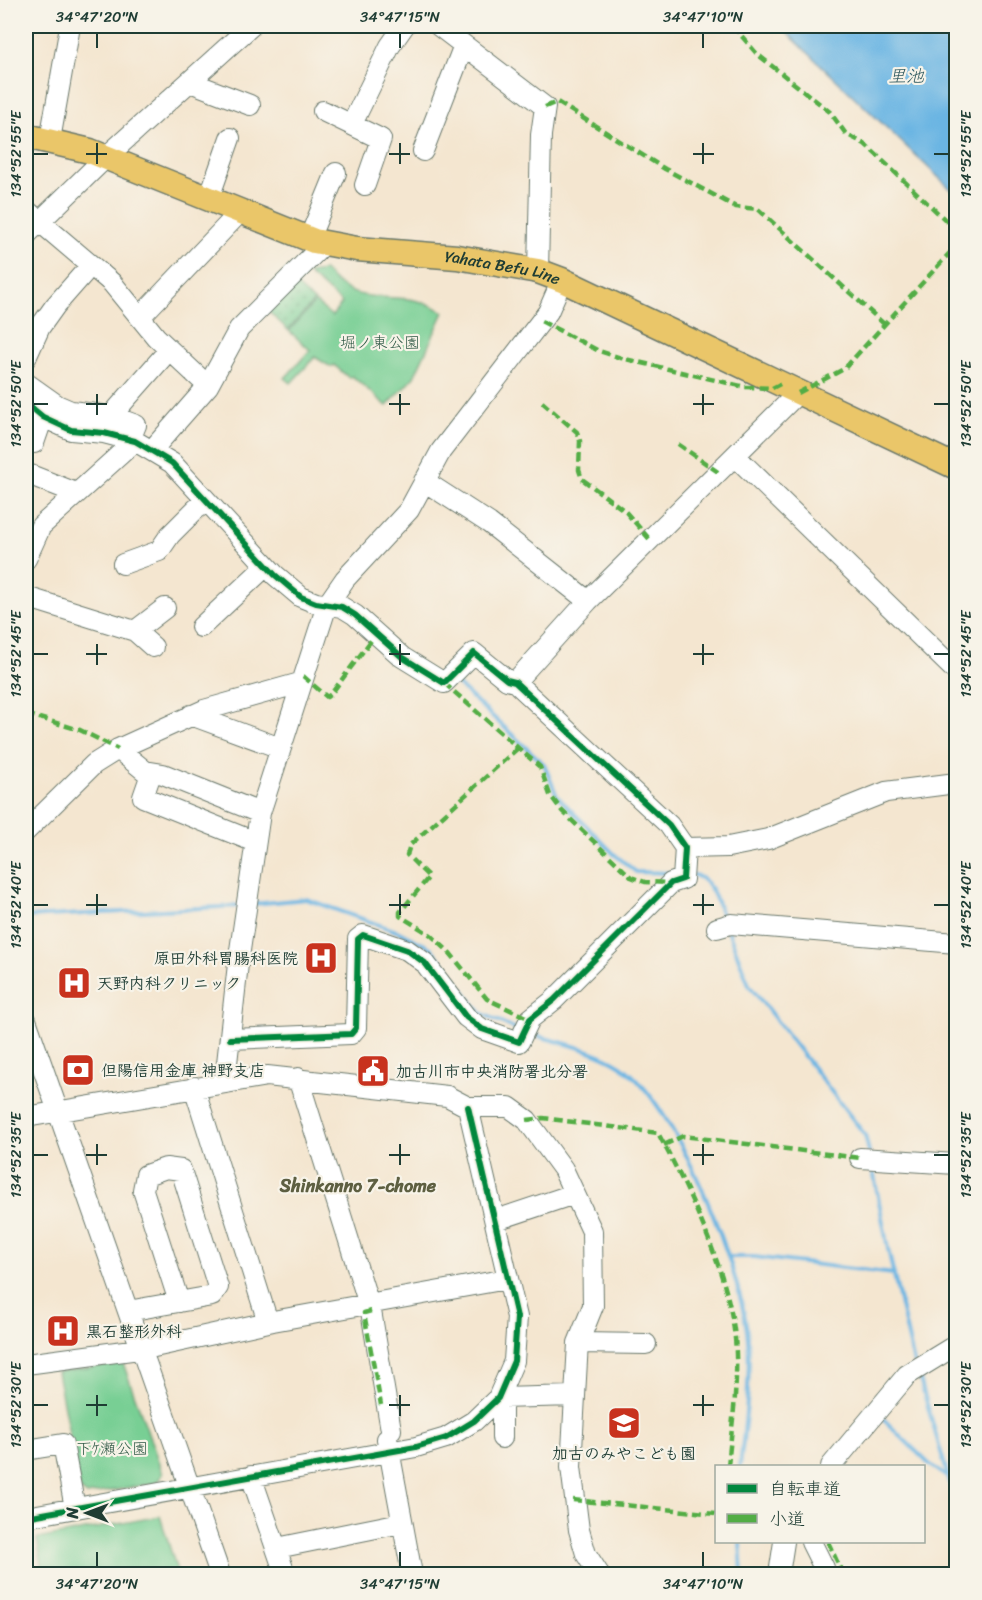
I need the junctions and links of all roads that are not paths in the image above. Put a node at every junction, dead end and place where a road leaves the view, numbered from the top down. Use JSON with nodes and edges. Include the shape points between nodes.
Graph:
{"nodes":[{"id":1,"x":70,"y":26,"type":"edge"},
{"id":2,"x":251,"y":26,"type":"edge"},
{"id":3,"x":404,"y":26,"type":"edge"},
{"id":4,"x":439,"y":26,"type":"edge"},
{"id":5,"x":464,"y":45,"type":"junction"},
{"id":6,"x":190,"y":82,"type":"junction"},
{"id":7,"x":250,"y":105,"type":"dead end"},
{"id":8,"x":323,"y":111,"type":"dead end"},
{"id":9,"x":352,"y":124,"type":"junction"},
{"id":10,"x":26,"y":136,"type":"edge"},
{"id":11,"x":230,"y":138,"type":"dead end"},
{"id":12,"x":50,"y":140,"type":"junction"},
{"id":13,"x":423,"y":151,"type":"dead end"},
{"id":14,"x":105,"y":158,"type":"junction"},
{"id":15,"x":336,"y":173,"type":"dead end"},
{"id":16,"x":365,"y":185,"type":"dead end"},
{"id":17,"x":209,"y":198,"type":"junction"},
{"id":18,"x":241,"y":211,"type":"junction"},
{"id":19,"x":30,"y":222,"type":"edge"},
{"id":20,"x":317,"y":241,"type":"junction"},
{"id":21,"x":91,"y":265,"type":"junction"},
{"id":22,"x":538,"y":271,"type":"junction"},
{"id":23,"x":562,"y":280,"type":"junction"},
{"id":24,"x":140,"y":317,"type":"junction"},
{"id":25,"x":169,"y":350,"type":"junction"},
{"id":26,"x":26,"y":358,"type":"edge"},
{"id":27,"x":26,"y":383,"type":"edge"},
{"id":28,"x":208,"y":386,"type":"junction"},
{"id":29,"x":798,"y":393,"type":"junction"},
{"id":30,"x":26,"y":404,"type":"edge"},
{"id":31,"x":111,"y":416,"type":"junction"},
{"id":32,"x":43,"y":417,"type":"junction"},
{"id":33,"x":145,"y":442,"type":"junction"},
{"id":34,"x":34,"y":443,"type":"dead end"},
{"id":35,"x":735,"y":456,"type":"junction"},
{"id":36,"x":957,"y":467,"type":"edge"},
{"id":37,"x":28,"y":474,"type":"dead end"},
{"id":38,"x":424,"y":481,"type":"junction"},
{"id":39,"x":76,"y":493,"type":"junction"},
{"id":40,"x":207,"y":502,"type":"junction"},
{"id":41,"x":26,"y":559,"type":"edge"},
{"id":42,"x":123,"y":564,"type":"dead end"},
{"id":43,"x":266,"y":566,"type":"junction"},
{"id":44,"x":26,"y":597,"type":"edge"},
{"id":45,"x":588,"y":601,"type":"junction"},
{"id":46,"x":327,"y":605,"type":"junction"},
{"id":47,"x":165,"y":608,"type":"dead end"},
{"id":48,"x":201,"y":627,"type":"dead end"},
{"id":49,"x":135,"y":631,"type":"junction"},
{"id":50,"x":153,"y":647,"type":"dead end"},
{"id":51,"x":957,"y":670,"type":"edge"},
{"id":52,"x":515,"y":682,"type":"junction"},
{"id":53,"x":300,"y":683,"type":"junction"},
{"id":54,"x":191,"y":715,"type":"junction"},
{"id":55,"x":280,"y":748,"type":"junction"},
{"id":56,"x":118,"y":749,"type":"junction"},
{"id":57,"x":151,"y":774,"type":"junction"},
{"id":58,"x":957,"y":783,"type":"edge"},
{"id":59,"x":260,"y":813,"type":"junction"},
{"id":60,"x":26,"y":831,"type":"edge"},
{"id":61,"x":255,"y":842,"type":"junction"},
{"id":62,"x":684,"y":864,"type":"junction"},
{"id":63,"x":724,"y":926,"type":"dead end"},
{"id":64,"x":957,"y":943,"type":"edge"},
{"id":65,"x":26,"y":1020,"type":"edge"},
{"id":66,"x":230,"y":1039,"type":"junction"},
{"id":67,"x":298,"y":1078,"type":"junction"},
{"id":68,"x":225,"y":1081,"type":"junction"},
{"id":69,"x":195,"y":1088,"type":"junction"},
{"id":70,"x":468,"y":1107,"type":"junction"},
{"id":71,"x":58,"y":1111,"type":"junction"},
{"id":72,"x":26,"y":1117,"type":"edge"},
{"id":73,"x":860,"y":1158,"type":"dead end"},
{"id":74,"x":957,"y":1164,"type":"edge"},
{"id":75,"x":574,"y":1194,"type":"junction"},
{"id":76,"x":496,"y":1220,"type":"junction"},
{"id":77,"x":507,"y":1279,"type":"junction"},
{"id":78,"x":179,"y":1302,"type":"junction"},
{"id":79,"x":370,"y":1307,"type":"junction"},
{"id":80,"x":128,"y":1311,"type":"junction"},
{"id":81,"x":268,"y":1322,"type":"junction"},
{"id":82,"x":578,"y":1343,"type":"junction"},
{"id":83,"x":646,"y":1344,"type":"dead end"},
{"id":84,"x":957,"y":1345,"type":"edge"},
{"id":85,"x":141,"y":1349,"type":"junction"},
{"id":86,"x":26,"y":1365,"type":"edge"},
{"id":87,"x":574,"y":1396,"type":"junction"},
{"id":88,"x":500,"y":1398,"type":"junction"},
{"id":89,"x":391,"y":1430,"type":"dead end"},
{"id":90,"x":502,"y":1438,"type":"dead end"},
{"id":91,"x":26,"y":1450,"type":"edge"},
{"id":92,"x":390,"y":1452,"type":"junction"},
{"id":93,"x":833,"y":1465,"type":"edge"},
{"id":94,"x":252,"y":1476,"type":"junction"},
{"id":95,"x":191,"y":1486,"type":"junction"},
{"id":96,"x":75,"y":1508,"type":"junction"},
{"id":97,"x":26,"y":1517,"type":"edge"},
{"id":98,"x":401,"y":1523,"type":"junction"},
{"id":99,"x":784,"y":1543,"type":"edge"},
{"id":100,"x":812,"y":1543,"type":"edge"},
{"id":101,"x":277,"y":1548,"type":"junction"},
{"id":102,"x":824,"y":1568,"type":"dead end"},
{"id":103,"x":220,"y":1575,"type":"edge"},
{"id":104,"x":285,"y":1575,"type":"edge"},
{"id":105,"x":412,"y":1575,"type":"edge"},
{"id":106,"x":599,"y":1575,"type":"edge"},
{"id":107,"x":778,"y":1575,"type":"edge"}],
"edges":[{"from":1,"to":12,"type":"street"},
{"from":2,"to":6,"type":"street"},
{"from":3,"to":9,"type":"street"},
{"from":4,"to":5,"type":"street"},
{"from":5,"to":13,"type":"street"},
{"from":5,"to":22,"type":"street","via":[[545,106]]},
{"from":6,"to":7,"type":"street"},
{"from":6,"to":14,"type":"street"},
{"from":8,"to":9,"type":"street"},
{"from":9,"to":16,"type":"street","via":[[381,139]]},
{"from":10,"to":12,"type":"main road","name":"Yahata Befu Line"},
{"from":11,"to":17,"type":"street"},
{"from":12,"to":14,"type":"main road","name":"Yahata Befu Line"},
{"from":14,"to":17,"type":"main road","name":"Yahata Befu Line"},
{"from":14,"to":19,"type":"street"},
{"from":15,"to":20,"type":"street"},
{"from":17,"to":18,"type":"main road","name":"Yahata Befu Line"},
{"from":18,"to":20,"type":"main road","name":"Yahata Befu Line"},
{"from":18,"to":24,"type":"street"},
{"from":19,"to":21,"type":"street"},
{"from":20,"to":22,"type":"main road","name":"Yahata Befu Line"},
{"from":20,"to":28,"type":"street","via":[[239,329]]},
{"from":21,"to":24,"type":"street"},
{"from":21,"to":26,"type":"street","via":[[60,298],[40,327]]},
{"from":22,"to":23,"type":"main road","name":"Yahata Befu Line"},
{"from":23,"to":29,"type":"main road","name":"Yahata Befu Line"},
{"from":23,"to":38,"type":"street","via":[[548,312],[457,428]]},
{"from":24,"to":25,"type":"street"},
{"from":25,"to":28,"type":"street"},
{"from":25,"to":31,"type":"street"},
{"from":27,"to":31,"type":"street","via":[[71,411]]},
{"from":28,"to":33,"type":"street"},
{"from":29,"to":35,"type":"street"},
{"from":29,"to":36,"type":"main road","name":"Yahata Befu Line"},
{"from":30,"to":32,"type":"street"},
{"from":31,"to":33,"type":"street","via":[[136,425]]},
{"from":32,"to":33,"type":"street","via":[[71,430]]},
{"from":32,"to":34,"type":"street"},
{"from":33,"to":39,"type":"street"},
{"from":33,"to":40,"type":"street","via":[[172,463]]},
{"from":35,"to":45,"type":"street"},
{"from":35,"to":51,"type":"street"},
{"from":37,"to":39,"type":"street"},
{"from":38,"to":45,"type":"street","via":[[489,523]]},
{"from":38,"to":46,"type":"street","via":[[409,510],[345,579]]},
{"from":39,"to":41,"type":"street","via":[[41,526]]},
{"from":40,"to":42,"type":"street","via":[[170,535],[159,551]]},
{"from":40,"to":43,"type":"street"},
{"from":43,"to":46,"type":"street","via":[[301,597]]},
{"from":43,"to":48,"type":"street","via":[[211,607]]},
{"from":44,"to":49,"type":"street"},
{"from":45,"to":52,"type":"street"},
{"from":46,"to":52,"type":"street","via":[[355,615],[402,657],[444,683],[474,653]]},
{"from":46,"to":53,"type":"street"},
{"from":47,"to":49,"type":"street"},
{"from":49,"to":50,"type":"street"},
{"from":52,"to":62,"type":"street","via":[[669,825]]},
{"from":53,"to":54,"type":"street"},
{"from":53,"to":55,"type":"street"},
{"from":54,"to":55,"type":"street"},
{"from":54,"to":56,"type":"street"},
{"from":55,"to":59,"type":"street"},
{"from":56,"to":57,"type":"street"},
{"from":56,"to":60,"type":"street","via":[[94,764]]},
{"from":57,"to":59,"type":"street","via":[[164,774]]},
{"from":57,"to":61,"type":"street","via":[[143,797]]},
{"from":58,"to":62,"type":"street","via":[[886,792],[768,839],[728,847]]},
{"from":59,"to":61,"type":"street"},
{"from":61,"to":66,"type":"street"},
{"from":62,"to":66,"type":"street","via":[[671,884],[530,1019],[519,1042],[482,1029],[466,1017],[425,963],[407,950],[363,935],[358,939],[356,1028],[351,1034]]},
{"from":63,"to":64,"type":"street"},
{"from":65,"to":71,"type":"street"},
{"from":66,"to":68,"type":"street"},
{"from":67,"to":68,"type":"street","via":[[267,1076]]},
{"from":67,"to":70,"type":"street","via":[[447,1096]]},
{"from":67,"to":79,"type":"street"},
{"from":68,"to":69,"type":"street"},
{"from":69,"to":71,"type":"street"},
{"from":69,"to":81,"type":"street"},
{"from":70,"to":75,"type":"street","via":[[509,1107],[527,1120],[563,1169]]},
{"from":70,"to":76,"type":"street"},
{"from":71,"to":72,"type":"street"},
{"from":71,"to":80,"type":"street"},
{"from":73,"to":74,"type":"street"},
{"from":75,"to":76,"type":"street"},
{"from":75,"to":82,"type":"street","via":[[592,1231],[593,1306]]},
{"from":76,"to":77,"type":"street"},
{"from":77,"to":79,"type":"street"},
{"from":77,"to":88,"type":"street","via":[[517,1317],[517,1338],[514,1361]]},
{"from":78,"to":78,"type":"street","via":[[212,1296],[218,1287],[181,1170],[166,1168],[146,1175],[143,1190]]},
{"from":78,"to":80,"type":"street"},
{"from":79,"to":81,"type":"street"},
{"from":79,"to":89,"type":"street"},
{"from":79,"to":92,"type":"street","via":[[364,1313]]},
{"from":80,"to":85,"type":"street"},
{"from":81,"to":85,"type":"street"},
{"from":82,"to":83,"type":"street"},
{"from":82,"to":87,"type":"street"},
{"from":84,"to":93,"type":"street","via":[[907,1375]]},
{"from":85,"to":86,"type":"street"},
{"from":85,"to":95,"type":"street"},
{"from":87,"to":88,"type":"street"},
{"from":87,"to":106,"type":"street","via":[[573,1500],[586,1554]]},
{"from":88,"to":90,"type":"street"},
{"from":88,"to":92,"type":"street","via":[[474,1421],[446,1438]]},
{"from":91,"to":96,"type":"street","via":[[63,1444]]},
{"from":92,"to":94,"type":"street"},
{"from":92,"to":98,"type":"street"},
{"from":94,"to":95,"type":"street"},
{"from":94,"to":101,"type":"street"},
{"from":95,"to":96,"type":"street"},
{"from":95,"to":103,"type":"street"},
{"from":96,"to":97,"type":"street"},
{"from":98,"to":101,"type":"street"},
{"from":98,"to":105,"type":"street"},
{"from":99,"to":107,"type":"street"},
{"from":100,"to":102,"type":"street"},
{"from":101,"to":104,"type":"street"}]}
